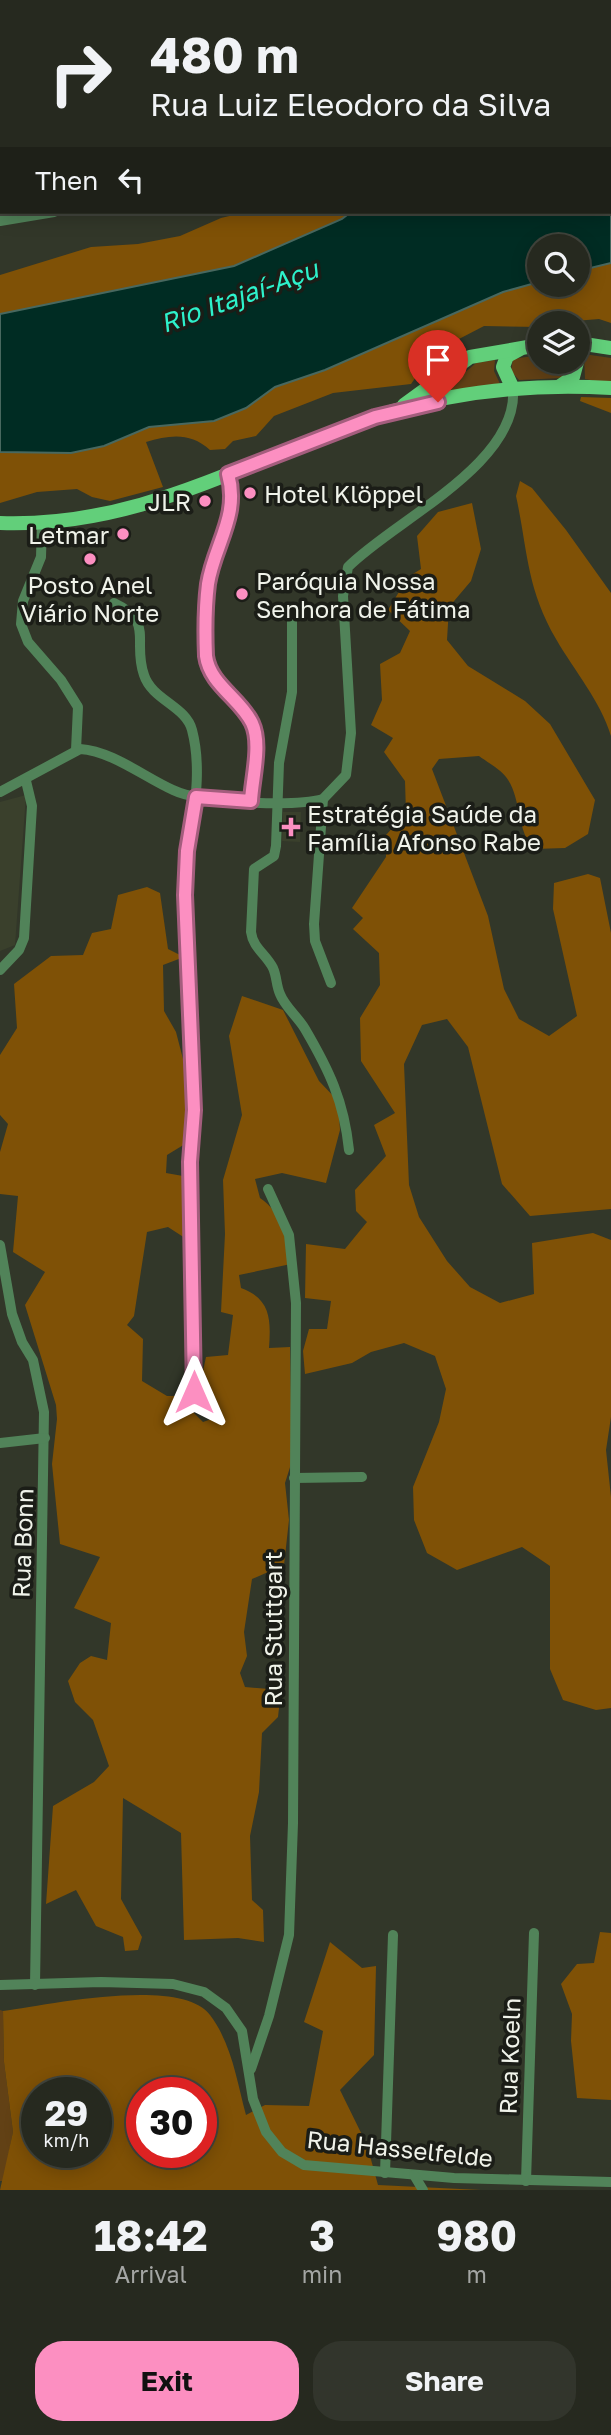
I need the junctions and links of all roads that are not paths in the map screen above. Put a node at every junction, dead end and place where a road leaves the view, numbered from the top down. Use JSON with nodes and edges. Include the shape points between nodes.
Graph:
{"nodes":[{"id":1,"x":33,"y":214,"type":"edge"},
{"id":2,"x":6,"y":218,"type":"edge"},
{"id":3,"x":590,"y":345,"type":"edge"},
{"id":4,"x":527,"y":347,"type":"edge"},
{"id":5,"x":527,"y":348,"type":"edge"},
{"id":6,"x":611,"y":348,"type":"edge"},
{"id":7,"x":574,"y":374,"type":"edge"},
{"id":8,"x":560,"y":386,"type":"junction"},
{"id":9,"x":611,"y":388,"type":"edge"},
{"id":10,"x":513,"y":389,"type":"junction"},
{"id":11,"x":393,"y":411,"type":"junction"},
{"id":12,"x":228,"y":474,"type":"junction"},
{"id":13,"x":0,"y":523,"type":"edge"},
{"id":14,"x":22,"y":523,"type":"junction"},
{"id":15,"x":42,"y":523,"type":"junction"},
{"id":16,"x":0,"y":529,"type":"edge"},
{"id":17,"x":114,"y":603,"type":"dead end"},
{"id":18,"x":292,"y":621,"type":"dead end"},
{"id":19,"x":76,"y":750,"type":"junction"},
{"id":20,"x":26,"y":781,"type":"junction"},
{"id":21,"x":0,"y":792,"type":"edge"},
{"id":22,"x":196,"y":797,"type":"junction"},
{"id":23,"x":323,"y":799,"type":"junction"},
{"id":24,"x":251,"y":801,"type":"junction"},
{"id":25,"x":277,"y":802,"type":"junction"},
{"id":26,"x":0,"y":970,"type":"edge"},
{"id":27,"x":331,"y":983,"type":"dead end"},
{"id":28,"x":349,"y":1150,"type":"dead end"},
{"id":29,"x":268,"y":1189,"type":"dead end"},
{"id":30,"x":0,"y":1245,"type":"edge"},
{"id":31,"x":206,"y":1408,"type":"dead end"},
{"id":32,"x":45,"y":1438,"type":"junction"},
{"id":33,"x":0,"y":1443,"type":"edge"},
{"id":34,"x":362,"y":1477,"type":"dead end"},
{"id":35,"x":294,"y":1478,"type":"junction"},
{"id":36,"x":534,"y":1933,"type":"dead end"},
{"id":37,"x":393,"y":1935,"type":"dead end"},
{"id":38,"x":0,"y":1985,"type":"edge"},
{"id":39,"x":35,"y":1985,"type":"junction"},
{"id":40,"x":251,"y":2069,"type":"junction"},
{"id":41,"x":385,"y":2173,"type":"junction"},
{"id":42,"x":414,"y":2175,"type":"junction"},
{"id":43,"x":526,"y":2181,"type":"junction"},
{"id":44,"x":611,"y":2182,"type":"edge"},
{"id":45,"x":599,"y":2186,"type":"edge"},
{"id":46,"x":423,"y":2190,"type":"edge"}],
"edges":[{"from":1,"to":2,"type":"street"},
{"from":3,"to":6,"type":"main road"},
{"from":4,"to":11,"type":"main road","via":[[470,357]]},
{"from":5,"to":10,"type":"main road","via":[[504,359],[504,374]]},
{"from":7,"to":8,"type":"main road"},
{"from":8,"to":9,"type":"main road"},
{"from":8,"to":10,"type":"main road"},
{"from":10,"to":11,"type":"main road"},
{"from":10,"to":23,"type":"street","via":[[506,420],[490,451],[464,477],[348,567],[343,596],[351,733],[346,775]]},
{"from":11,"to":12,"type":"main road"},
{"from":12,"to":15,"type":"main road","via":[[142,507]]},
{"from":12,"to":24,"type":"street","via":[[230,519],[208,584],[206,656],[214,678],[253,724]]},
{"from":13,"to":14,"type":"main road"},
{"from":14,"to":15,"type":"main road"},
{"from":14,"to":16,"type":"main road"},
{"from":15,"to":19,"type":"street","via":[[41,557],[23,601],[21,624],[28,642],[78,707]]},
{"from":17,"to":22,"type":"street","via":[[135,614],[146,682],[187,718],[192,728]]},
{"from":18,"to":25,"type":"street","via":[[292,692]]},
{"from":19,"to":20,"type":"street"},
{"from":19,"to":22,"type":"street","via":[[100,754],[176,792]]},
{"from":20,"to":21,"type":"street"},
{"from":20,"to":26,"type":"street","via":[[32,806],[24,938]]},
{"from":22,"to":24,"type":"street"},
{"from":22,"to":31,"type":"street","via":[[185,895],[194,1110],[190,1162],[194,1392]]},
{"from":23,"to":25,"type":"street"},
{"from":23,"to":27,"type":"street","via":[[314,924],[315,941]]},
{"from":24,"to":25,"type":"street"},
{"from":25,"to":28,"type":"street","via":[[274,856],[254,869],[252,940],[271,964],[279,992],[336,1087]]},
{"from":29,"to":35,"type":"street","name":"Rua Stuttgart","via":[[289,1235],[296,1303]]},
{"from":30,"to":32,"type":"street","name":"Rua Bonn","via":[[12,1314],[40,1382]]},
{"from":32,"to":33,"type":"street"},
{"from":32,"to":39,"type":"street","name":"Rua Bonn"},
{"from":34,"to":35,"type":"street"},
{"from":35,"to":40,"type":"street","name":"Rua Stuttgart","via":[[289,1935]]},
{"from":36,"to":43,"type":"street","name":"Rua Koeln"},
{"from":37,"to":41,"type":"street"},
{"from":38,"to":39,"type":"street","name":"Rua Hasselfelde"},
{"from":39,"to":40,"type":"street","name":"Rua Hasselfelde","via":[[173,1984],[204,1992],[226,2008],[242,2031]]},
{"from":40,"to":41,"type":"street","name":"Rua Hasselfelde","via":[[253,2099],[266,2132],[282,2152],[304,2165]]},
{"from":41,"to":42,"type":"street","name":"Rua Hasselfelde"},
{"from":42,"to":43,"type":"street","name":"Rua Hasselfelde"},
{"from":42,"to":46,"type":"street"},
{"from":43,"to":45,"type":"street","name":"Rua Hasselfelde"},
{"from":44,"to":45,"type":"street","name":"Rua Hasselfelde"}]}
